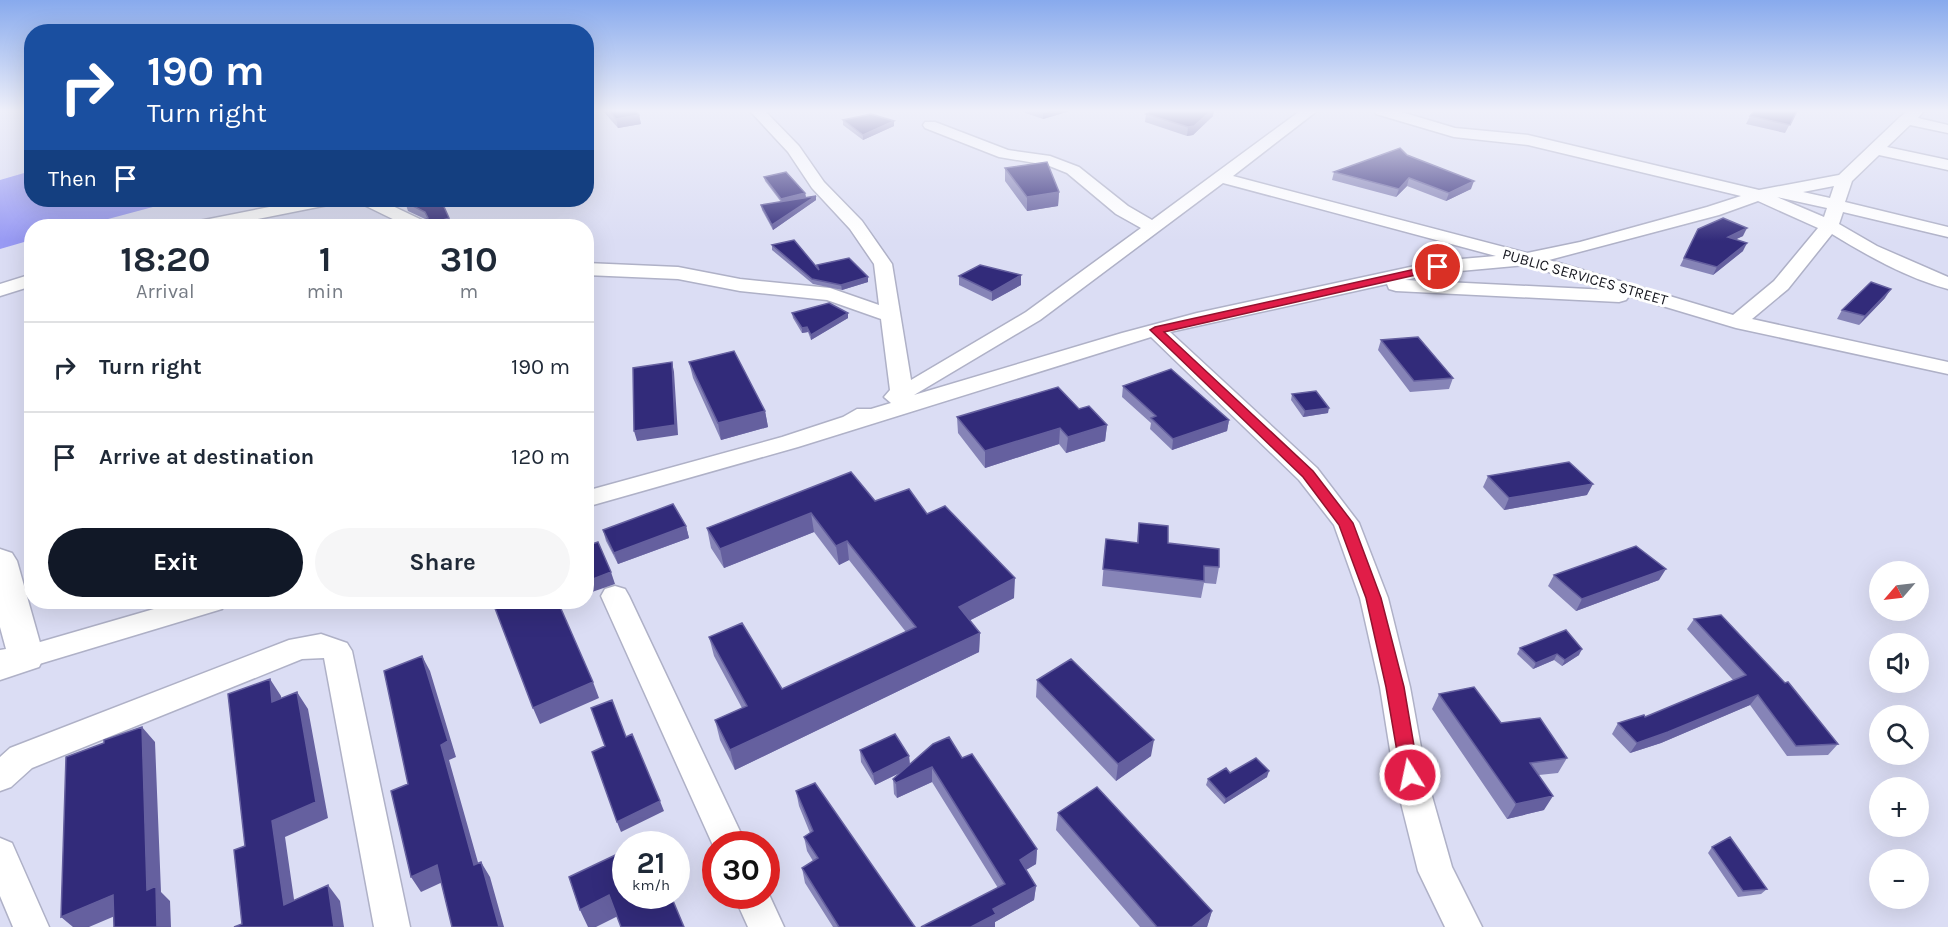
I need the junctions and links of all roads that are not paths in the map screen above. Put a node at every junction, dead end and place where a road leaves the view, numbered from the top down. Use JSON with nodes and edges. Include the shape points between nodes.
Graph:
{"nodes":[{"id":1,"x":798,"y":154,"type":"edge"},
{"id":2,"x":1007,"y":154,"type":"edge"},
{"id":3,"x":1254,"y":154,"type":"edge"},
{"id":4,"x":1593,"y":154,"type":"edge"},
{"id":5,"x":1869,"y":154,"type":"edge"},
{"id":6,"x":1898,"y":154,"type":"edge"},
{"id":7,"x":1948,"y":165,"type":"edge"},
{"id":8,"x":1223,"y":178,"type":"junction"},
{"id":9,"x":1844,"y":178,"type":"junction"},
{"id":10,"x":1768,"y":193,"type":"junction"},
{"id":11,"x":1837,"y":205,"type":"junction"},
{"id":12,"x":293,"y":207,"type":"edge"},
{"id":13,"x":382,"y":207,"type":"edge"},
{"id":14,"x":234,"y":219,"type":"edge"},
{"id":15,"x":406,"y":219,"type":"edge"},
{"id":16,"x":1830,"y":225,"type":"junction"},
{"id":17,"x":1152,"y":227,"type":"junction"},
{"id":18,"x":1948,"y":232,"type":"edge"},
{"id":19,"x":1527,"y":259,"type":"junction"},
{"id":20,"x":594,"y":269,"type":"edge"},
{"id":21,"x":24,"y":282,"type":"edge"},
{"id":22,"x":1948,"y":283,"type":"edge"},
{"id":23,"x":1360,"y":284,"type":"junction"},
{"id":24,"x":0,"y":290,"type":"edge"},
{"id":25,"x":1655,"y":298,"type":"junction"},
{"id":26,"x":890,"y":315,"type":"junction"},
{"id":27,"x":1736,"y":322,"type":"junction"},
{"id":28,"x":1155,"y":330,"type":"junction"},
{"id":29,"x":1948,"y":368,"type":"edge"},
{"id":30,"x":902,"y":394,"type":"junction"},
{"id":31,"x":851,"y":422,"type":"junction"},
{"id":32,"x":594,"y":497,"type":"edge"},
{"id":33,"x":0,"y":561,"type":"edge"},
{"id":34,"x":615,"y":596,"type":"dead end"},
{"id":35,"x":188,"y":609,"type":"edge"},
{"id":36,"x":13,"y":661,"type":"edge"},
{"id":37,"x":0,"y":777,"type":"edge"},
{"id":38,"x":723,"y":831,"type":"edge"},
{"id":39,"x":0,"y":854,"type":"edge"},
{"id":40,"x":758,"y":909,"type":"edge"},
{"id":41,"x":31,"y":927,"type":"edge"},
{"id":42,"x":392,"y":927,"type":"edge"},
{"id":43,"x":766,"y":927,"type":"edge"},
{"id":44,"x":1464,"y":927,"type":"edge"}],
"edges":[{"from":1,"to":26,"type":"street","via":[[818,185],[856,225],[882,264]]},
{"from":2,"to":17,"type":"street","via":[[1050,161],[1073,170],[1122,210]]},
{"from":3,"to":8,"type":"street"},
{"from":4,"to":10,"type":"street"},
{"from":5,"to":9,"type":"street"},
{"from":6,"to":7,"type":"street"},
{"from":8,"to":17,"type":"street"},
{"from":8,"to":19,"type":"street","name":"PUBLIC SERVICES STREET"},
{"from":9,"to":10,"type":"street"},
{"from":9,"to":11,"type":"street"},
{"from":10,"to":11,"type":"street"},
{"from":10,"to":16,"type":"street"},
{"from":10,"to":19,"type":"street","via":[[1583,247]]},
{"from":11,"to":16,"type":"street"},
{"from":11,"to":18,"type":"street"},
{"from":12,"to":14,"type":"street"},
{"from":13,"to":15,"type":"street"},
{"from":16,"to":22,"type":"street","via":[[1871,250]]},
{"from":16,"to":27,"type":"street","via":[[1772,295]]},
{"from":17,"to":30,"type":"street","via":[[1033,316]]},
{"from":19,"to":23,"type":"street","via":[[1438,267]]},
{"from":19,"to":25,"type":"street","name":"PUBLIC SERVICES STREET"},
{"from":20,"to":26,"type":"street","via":[[678,273],[740,285],[830,294]]},
{"from":21,"to":24,"type":"street"},
{"from":23,"to":25,"type":"street"},
{"from":23,"to":28,"type":"street"},
{"from":25,"to":27,"type":"street","name":"PUBLIC SERVICES STREET"},
{"from":26,"to":30,"type":"street"},
{"from":27,"to":29,"type":"street","name":"PUBLIC SERVICES STREET"},
{"from":28,"to":31,"type":"street"},
{"from":28,"to":44,"type":"street","via":[[1308,474],[1346,523],[1374,598],[1410,775],[1436,871]]},
{"from":30,"to":31,"type":"street"},
{"from":31,"to":32,"type":"street"},
{"from":33,"to":36,"type":"main road"},
{"from":34,"to":38,"type":"street"},
{"from":35,"to":36,"type":"street"},
{"from":37,"to":42,"type":"street","via":[[21,758],[300,648],[321,645],[337,651]]},
{"from":39,"to":41,"type":"street"},
{"from":40,"to":43,"type":"street"}]}
